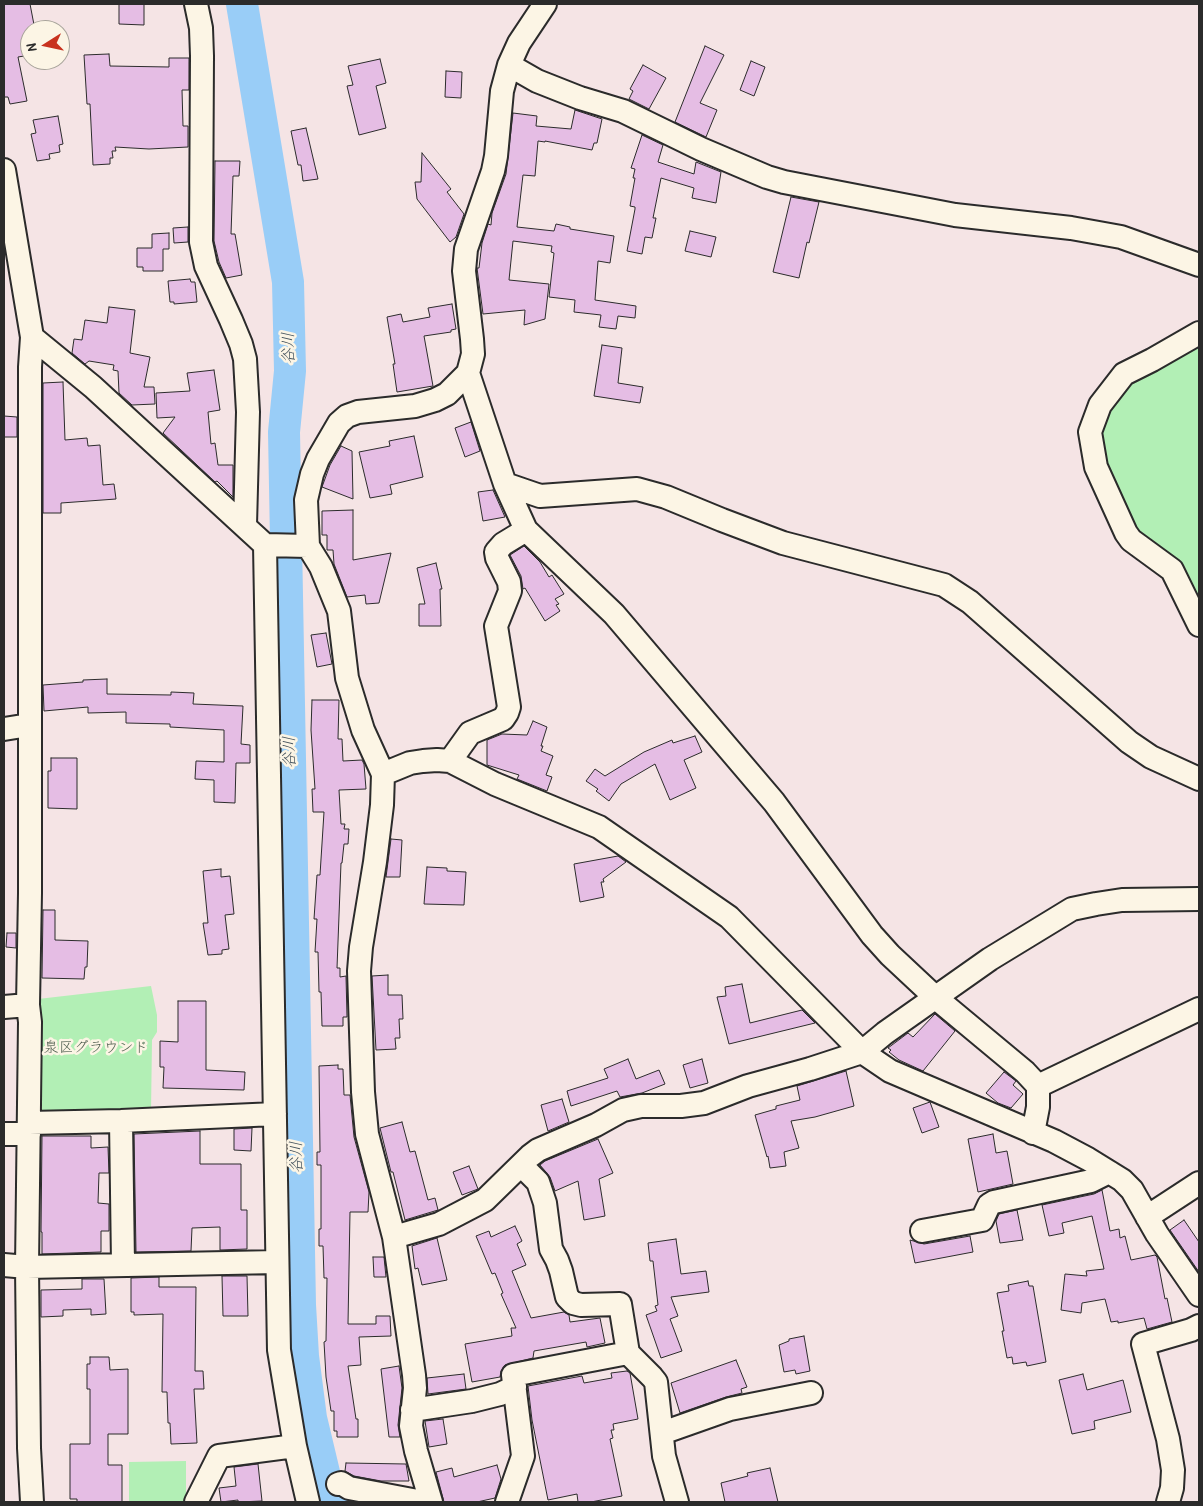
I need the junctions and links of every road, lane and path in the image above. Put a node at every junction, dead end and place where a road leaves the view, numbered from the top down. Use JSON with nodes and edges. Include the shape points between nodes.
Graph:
{"nodes":[{"id":1,"x":196,"y":4,"type":"edge"},
{"id":2,"x":545,"y":4,"type":"edge"},
{"id":3,"x":509,"y":65,"type":"junction"},
{"id":4,"x":5,"y":183,"type":"edge"},
{"id":5,"x":1199,"y":265,"type":"edge"},
{"id":6,"x":1199,"y":333,"type":"edge"},
{"id":7,"x":32,"y":337,"type":"junction"},
{"id":8,"x":468,"y":373,"type":"junction"},
{"id":9,"x":506,"y":484,"type":"junction"},
{"id":10,"x":245,"y":525,"type":"junction"},
{"id":11,"x":526,"y":530,"type":"junction"},
{"id":12,"x":270,"y":545,"type":"junction"},
{"id":13,"x":304,"y":546,"type":"junction"},
{"id":14,"x":1199,"y":625,"type":"edge"},
{"id":15,"x":29,"y":725,"type":"junction"},
{"id":16,"x":4,"y":729,"type":"edge"},
{"id":17,"x":450,"y":761,"type":"junction"},
{"id":18,"x":383,"y":774,"type":"junction"},
{"id":19,"x":1199,"y":779,"type":"edge"},
{"id":20,"x":1199,"y":899,"type":"edge"},
{"id":21,"x":936,"y":998,"type":"junction"},
{"id":22,"x":28,"y":1005,"type":"junction"},
{"id":23,"x":4,"y":1007,"type":"edge"},
{"id":24,"x":1199,"y":1009,"type":"edge"},
{"id":25,"x":862,"y":1052,"type":"junction"},
{"id":26,"x":1038,"y":1086,"type":"junction"},
{"id":27,"x":275,"y":1114,"type":"junction"},
{"id":28,"x":121,"y":1121,"type":"junction"},
{"id":29,"x":29,"y":1129,"type":"junction"},
{"id":30,"x":1034,"y":1133,"type":"junction"},
{"id":31,"x":4,"y":1134,"type":"edge"},
{"id":32,"x":521,"y":1165,"type":"junction"},
{"id":33,"x":1109,"y":1172,"type":"junction"},
{"id":34,"x":1199,"y":1183,"type":"edge"},
{"id":35,"x":1147,"y":1217,"type":"junction"},
{"id":36,"x":922,"y":1231,"type":"dead end"},
{"id":37,"x":394,"y":1236,"type":"junction"},
{"id":38,"x":277,"y":1262,"type":"junction"},
{"id":39,"x":122,"y":1264,"type":"junction"},
{"id":40,"x":4,"y":1265,"type":"edge"},
{"id":41,"x":28,"y":1267,"type":"junction"},
{"id":42,"x":1199,"y":1295,"type":"edge"},
{"id":43,"x":1199,"y":1326,"type":"edge"},
{"id":44,"x":628,"y":1353,"type":"junction"},
{"id":45,"x":515,"y":1387,"type":"junction"},
{"id":46,"x":811,"y":1394,"type":"dead end"},
{"id":47,"x":412,"y":1410,"type":"junction"},
{"id":48,"x":662,"y":1433,"type":"junction"},
{"id":49,"x":295,"y":1446,"type":"junction"},
{"id":50,"x":338,"y":1484,"type":"dead end"},
{"id":51,"x":308,"y":1493,"type":"edge"},
{"id":52,"x":32,"y":1502,"type":"edge"},
{"id":53,"x":196,"y":1502,"type":"edge"},
{"id":54,"x":423,"y":1502,"type":"edge"},
{"id":55,"x":431,"y":1502,"type":"edge"},
{"id":56,"x":507,"y":1502,"type":"edge"},
{"id":57,"x":677,"y":1502,"type":"edge"},
{"id":58,"x":1168,"y":1502,"type":"edge"}],
"edges":[{"from":1,"to":10,"type":"street","via":[[202,56],[201,242],[206,266],[245,359],[248,412]]},
{"from":2,"to":3,"type":"street"},
{"from":3,"to":5,"type":"street","via":[[537,81],[624,111],[775,180],[955,215],[1121,237]]},
{"from":3,"to":8,"type":"street","via":[[502,91],[493,171],[466,249],[464,270],[473,354]]},
{"from":4,"to":7,"type":"street"},
{"from":6,"to":14,"type":"street","via":[[1124,374],[1100,405],[1090,432],[1096,467],[1126,533],[1172,570]]},
{"from":7,"to":10,"type":"street","via":[[93,387]]},
{"from":7,"to":15,"type":"street"},
{"from":8,"to":9,"type":"street"},
{"from":8,"to":13,"type":"street","via":[[447,394],[435,400],[416,406],[358,412],[339,423],[312,474],[306,500]]},
{"from":9,"to":11,"type":"street"},
{"from":9,"to":19,"type":"street","via":[[540,496],[637,489],[666,497],[783,543],[944,585],[970,602],[1129,742],[1151,757]]},
{"from":10,"to":12,"type":"street"},
{"from":11,"to":17,"type":"street","via":[[502,544],[496,552],[510,591],[496,626],[509,707],[507,714],[503,719],[470,733]]},
{"from":11,"to":21,"type":"street","via":[[614,614],[774,802],[872,935]]},
{"from":12,"to":13,"type":"street"},
{"from":12,"to":27,"type":"street"},
{"from":13,"to":18,"type":"street","via":[[321,567],[339,611],[347,678],[363,730]]},
{"from":15,"to":16,"type":"street"},
{"from":15,"to":22,"type":"street"},
{"from":17,"to":18,"type":"street","via":[[410,763]]},
{"from":17,"to":25,"type":"street","via":[[503,788],[599,827],[729,916]]},
{"from":18,"to":37,"type":"street","via":[[382,805],[359,971],[367,1134]]},
{"from":20,"to":21,"type":"street","via":[[1122,900],[1072,910],[990,960]]},
{"from":21,"to":25,"type":"street"},
{"from":21,"to":26,"type":"street"},
{"from":22,"to":23,"type":"street"},
{"from":22,"to":29,"type":"street"},
{"from":24,"to":26,"type":"street"},
{"from":25,"to":30,"type":"street","via":[[890,1071]]},
{"from":25,"to":32,"type":"street","via":[[748,1086],[704,1104],[641,1106],[624,1110],[538,1150]]},
{"from":26,"to":30,"type":"street"},
{"from":27,"to":28,"type":"street"},
{"from":27,"to":38,"type":"street"},
{"from":28,"to":29,"type":"street"},
{"from":28,"to":39,"type":"street"},
{"from":29,"to":31,"type":"street"},
{"from":29,"to":41,"type":"street"},
{"from":30,"to":33,"type":"street"},
{"from":32,"to":37,"type":"street","via":[[485,1200],[439,1224]]},
{"from":32,"to":44,"type":"street","via":[[538,1182],[545,1203],[551,1249],[561,1271],[567,1297],[581,1305],[620,1304]]},
{"from":33,"to":35,"type":"street","via":[[1128,1185]]},
{"from":33,"to":36,"type":"street","via":[[1091,1181],[994,1202],[982,1220]]},
{"from":34,"to":35,"type":"street"},
{"from":35,"to":42,"type":"street"},
{"from":37,"to":47,"type":"street","via":[[414,1375]]},
{"from":38,"to":39,"type":"street"},
{"from":38,"to":49,"type":"street","via":[[279,1350]]},
{"from":39,"to":41,"type":"street"},
{"from":40,"to":41,"type":"street"},
{"from":41,"to":52,"type":"street"},
{"from":43,"to":58,"type":"street","via":[[1143,1344],[1173,1470]]},
{"from":44,"to":45,"type":"street","via":[[513,1375]]},
{"from":44,"to":48,"type":"street","via":[[656,1382]]},
{"from":45,"to":47,"type":"street","via":[[472,1401]]},
{"from":45,"to":56,"type":"street","via":[[523,1456]]},
{"from":46,"to":48,"type":"street","via":[[730,1409]]},
{"from":47,"to":55,"type":"street","via":[[411,1426]]},
{"from":48,"to":57,"type":"street","via":[[664,1456]]},
{"from":49,"to":51,"type":"street"},
{"from":49,"to":53,"type":"street","via":[[219,1456]]},
{"from":50,"to":54,"type":"street"}]}
